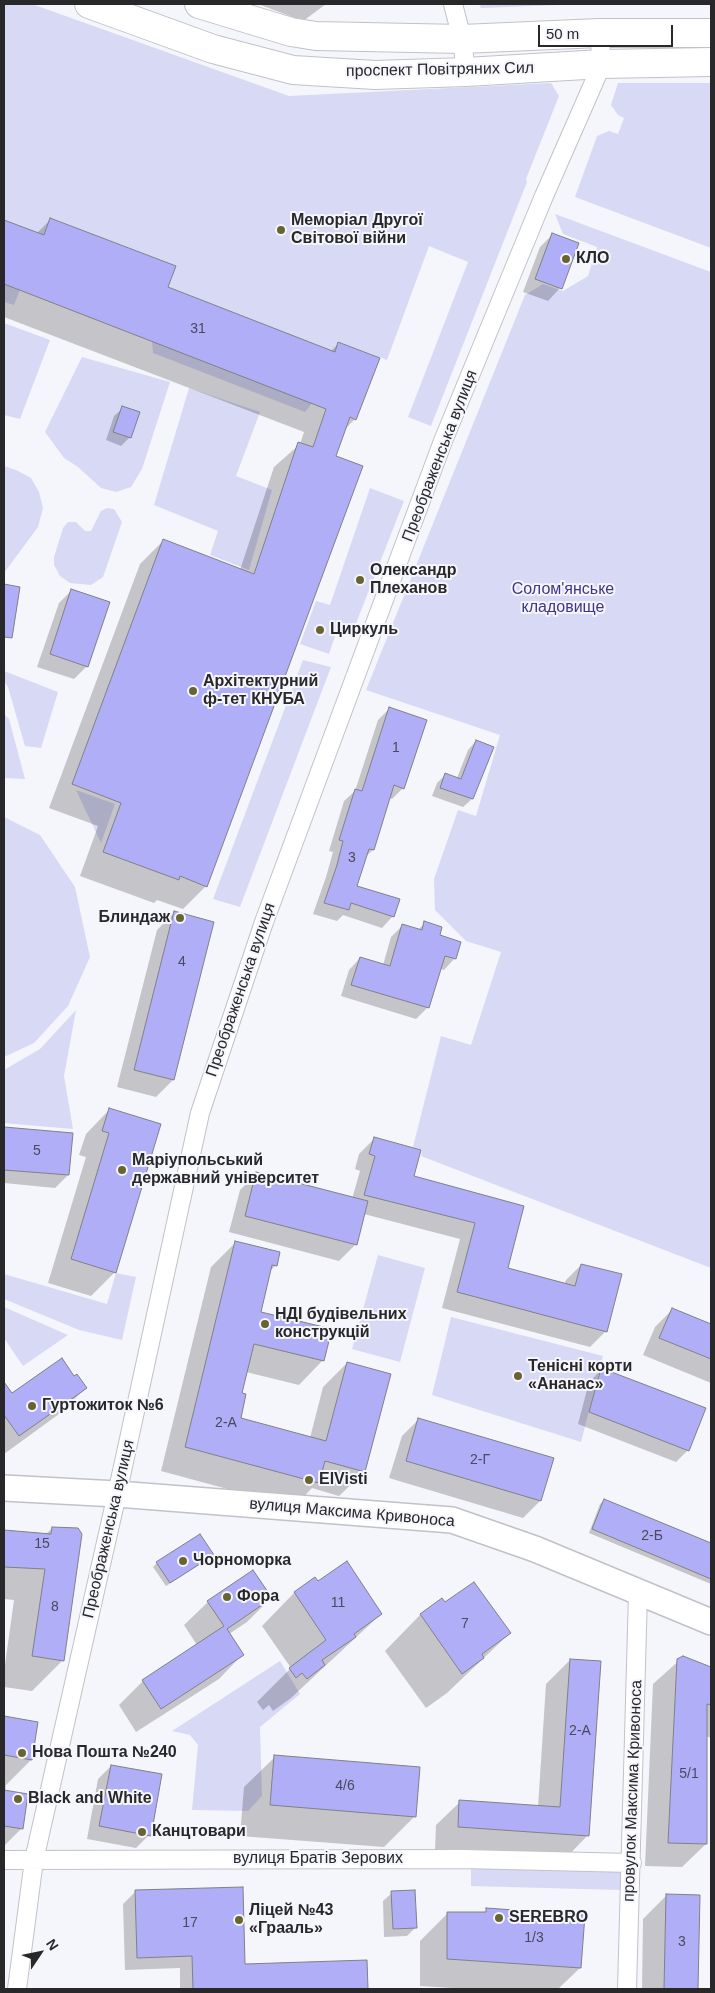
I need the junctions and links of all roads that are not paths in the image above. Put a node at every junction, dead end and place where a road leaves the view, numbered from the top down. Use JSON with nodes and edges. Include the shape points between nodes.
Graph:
{"nodes":[{"id":1,"x":89,"y":4,"type":"edge"},
{"id":2,"x":199,"y":4,"type":"edge"},
{"id":3,"x":453,"y":4,"type":"edge"},
{"id":4,"x":599,"y":33,"type":"junction"},
{"id":5,"x":711,"y":33,"type":"edge"},
{"id":6,"x":462,"y":39,"type":"junction"},
{"id":7,"x":711,"y":62,"type":"edge"},
{"id":8,"x":602,"y":64,"type":"junction"},
{"id":9,"x":466,"y":72,"type":"junction"},
{"id":10,"x":4,"y":1488,"type":"edge"},
{"id":11,"x":117,"y":1494,"type":"junction"},
{"id":12,"x":638,"y":1593,"type":"junction"},
{"id":13,"x":711,"y":1622,"type":"edge"},
{"id":14,"x":4,"y":1860,"type":"edge"},
{"id":15,"x":34,"y":1860,"type":"junction"},
{"id":16,"x":632,"y":1862,"type":"junction"},
{"id":17,"x":17,"y":1989,"type":"edge"},
{"id":18,"x":627,"y":1989,"type":"edge"}],
"edges":[{"from":1,"to":9,"type":"main road","name":"проспект Повітряних Сил","via":[[213,49],[293,70],[375,75]]},
{"from":2,"to":6,"type":"main road","name":"проспект Повітряних Сил","via":[[291,32],[316,36]]},
{"from":3,"to":6,"type":"street"},
{"from":4,"to":5,"type":"main road","name":"проспект Повітряних Сил"},
{"from":4,"to":6,"type":"main road","name":"проспект Повітряних Сил"},
{"from":4,"to":8,"type":"street","name":"Преображенська вулиця"},
{"from":6,"to":9,"type":"street"},
{"from":7,"to":8,"type":"main road","name":"проспект Повітряних Сил"},
{"from":8,"to":9,"type":"main road","name":"проспект Повітряних Сил"},
{"from":8,"to":11,"type":"street","name":"Преображенська вулиця","via":[[444,441],[264,922],[200,1113]]},
{"from":10,"to":11,"type":"street","name":"вулиця Максима Кривоноса"},
{"from":11,"to":12,"type":"street","name":"вулиця Максима Кривоноса","via":[[452,1520],[535,1549]]},
{"from":11,"to":15,"type":"street","name":"Преображенська вулиця"},
{"from":12,"to":13,"type":"street","name":"вулиця Максима Кривоноса"},
{"from":12,"to":16,"type":"street","name":"провулок Максима Кривоноса"},
{"from":14,"to":15,"type":"street","name":"вулиця Братів Зерових"},
{"from":15,"to":16,"type":"street","name":"вулиця Братів Зерових"},
{"from":15,"to":17,"type":"street","name":"Преображенська вулиця"},
{"from":16,"to":18,"type":"street","name":"провулок Максима Кривоноса"}]}
